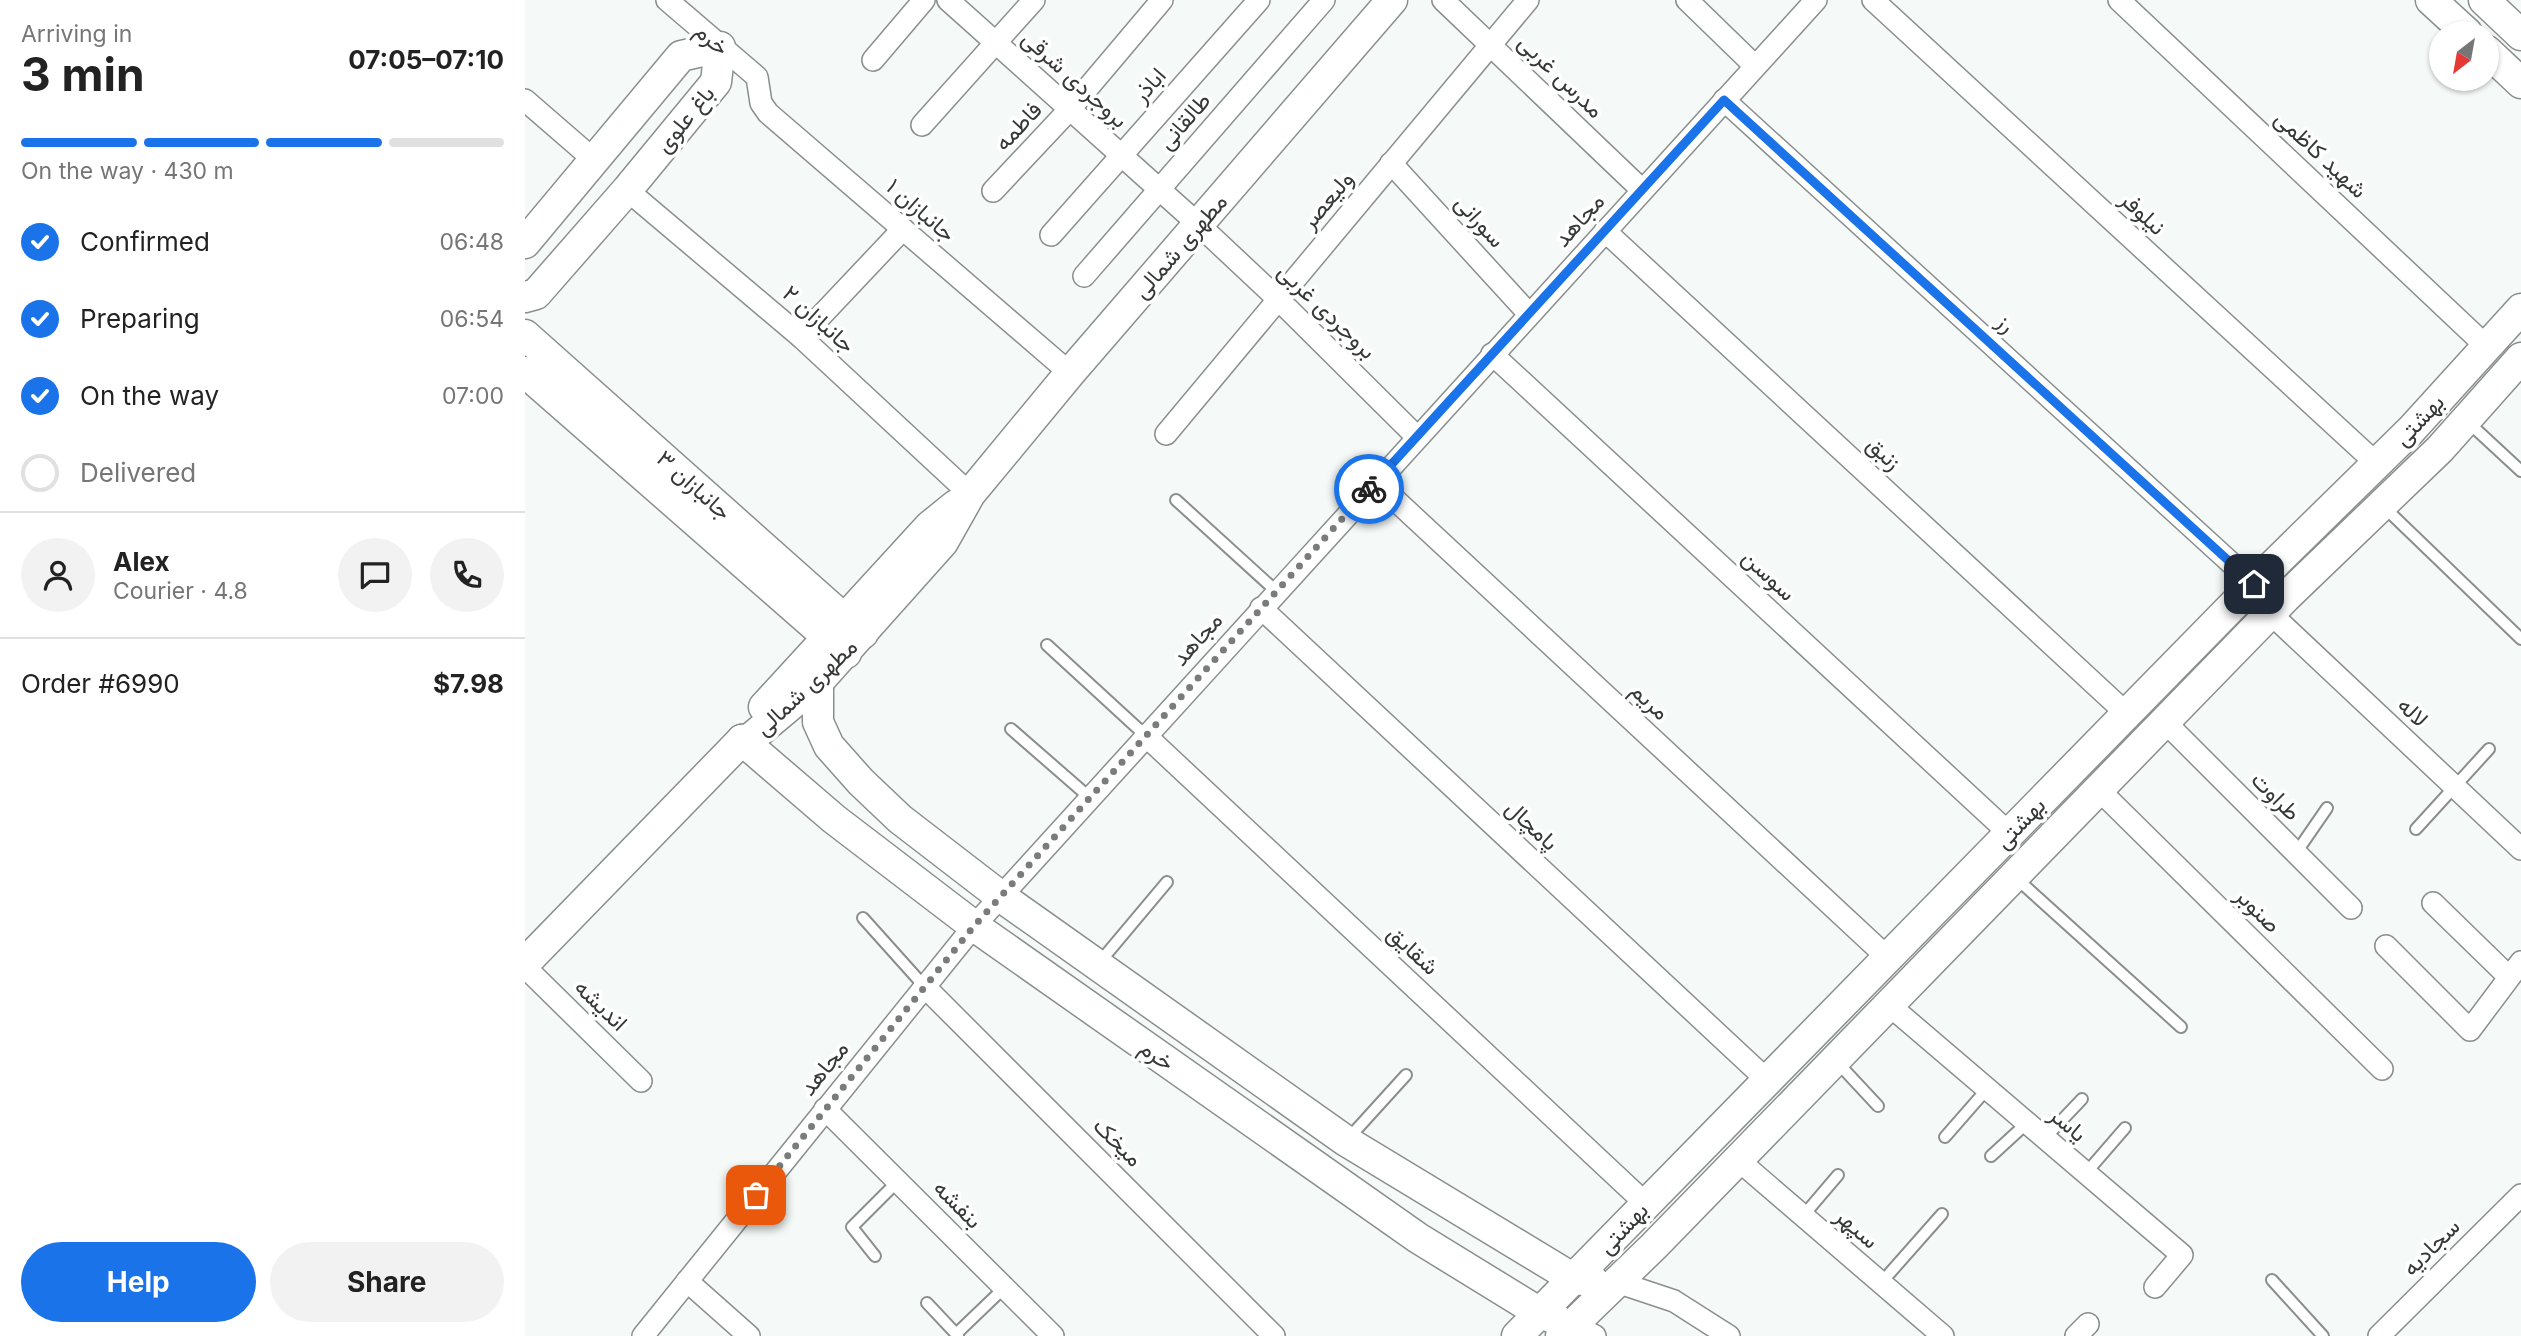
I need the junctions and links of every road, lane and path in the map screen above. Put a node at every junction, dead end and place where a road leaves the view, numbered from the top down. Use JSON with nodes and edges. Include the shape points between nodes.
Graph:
{"nodes":[{"id":1,"x":667,"y":0,"type":"edge"},
{"id":2,"x":924,"y":0,"type":"edge"},
{"id":3,"x":948,"y":0,"type":"edge"},
{"id":4,"x":1034,"y":0,"type":"edge"},
{"id":5,"x":1259,"y":0,"type":"edge"},
{"id":6,"x":1324,"y":0,"type":"edge"},
{"id":7,"x":1392,"y":0,"type":"edge"},
{"id":8,"x":1443,"y":0,"type":"edge"},
{"id":9,"x":1528,"y":0,"type":"edge"},
{"id":10,"x":1687,"y":0,"type":"edge"},
{"id":11,"x":1815,"y":0,"type":"edge"},
{"id":12,"x":1873,"y":0,"type":"edge"},
{"id":13,"x":2119,"y":0,"type":"edge"},
{"id":14,"x":2431,"y":0,"type":"edge"},
{"id":15,"x":2484,"y":0,"type":"edge"},
{"id":16,"x":1153,"y":3,"type":"edge"},
{"id":17,"x":2454,"y":21,"type":"edge"},
{"id":18,"x":2521,"y":35,"type":"edge"},
{"id":19,"x":996,"y":43,"type":"junction"},
{"id":20,"x":1490,"y":44,"type":"junction"},
{"id":21,"x":720,"y":47,"type":"junction"},
{"id":22,"x":873,"y":60,"type":"dead end"},
{"id":23,"x":2499,"y":62,"type":"edge"},
{"id":24,"x":1755,"y":66,"type":"junction"},
{"id":25,"x":757,"y":76,"type":"joint"},
{"id":26,"x":2521,"y":83,"type":"edge"},
{"id":27,"x":525,"y":100,"type":"edge"},
{"id":28,"x":1724,"y":100,"type":"junction"},
{"id":29,"x":1070,"y":109,"type":"junction"},
{"id":30,"x":922,"y":125,"type":"dead end"},
{"id":31,"x":1122,"y":156,"type":"junction"},
{"id":32,"x":593,"y":159,"type":"junction"},
{"id":33,"x":1391,"y":163,"type":"junction"},
{"id":34,"x":627,"y":190,"type":"junction"},
{"id":35,"x":1159,"y":190,"type":"junction"},
{"id":36,"x":1642,"y":190,"type":"junction"},
{"id":37,"x":993,"y":191,"type":"dead end"},
{"id":38,"x":1198,"y":224,"type":"junction"},
{"id":39,"x":903,"y":229,"type":"junction"},
{"id":40,"x":1605,"y":231,"type":"junction"},
{"id":41,"x":1051,"y":235,"type":"dead end"},
{"id":42,"x":525,"y":243,"type":"edge"},
{"id":43,"x":1084,"y":276,"type":"dead end"},
{"id":44,"x":525,"y":297,"type":"edge"},
{"id":45,"x":1278,"y":299,"type":"junction"},
{"id":46,"x":2521,"y":309,"type":"edge"},
{"id":47,"x":1529,"y":314,"type":"junction"},
{"id":48,"x":525,"y":335,"type":"edge"},
{"id":49,"x":801,"y":337,"type":"junction"},
{"id":50,"x":2487,"y":347,"type":"junction"},
{"id":51,"x":1492,"y":354,"type":"junction"},
{"id":52,"x":2521,"y":358,"type":"edge"},
{"id":53,"x":525,"y":372,"type":"edge"},
{"id":54,"x":1070,"y":373,"type":"junction"},
{"id":55,"x":2466,"y":420,"type":"junction"},
{"id":56,"x":1166,"y":434,"type":"dead end"},
{"id":57,"x":1417,"y":437,"type":"junction"},
{"id":58,"x":2377,"y":464,"type":"junction"},
{"id":59,"x":2521,"y":471,"type":"edge"},
{"id":60,"x":1376,"y":482,"type":"junction"},
{"id":61,"x":970,"y":494,"type":"junction"},
{"id":62,"x":1176,"y":500,"type":"dead end"},
{"id":63,"x":2382,"y":505,"type":"junction"},
{"id":64,"x":767,"y":567,"type":"junction"},
{"id":65,"x":2254,"y":584,"type":"junction"},
{"id":66,"x":1276,"y":591,"type":"junction"},
{"id":67,"x":1261,"y":608,"type":"junction"},
{"id":68,"x":2270,"y":613,"type":"junction"},
{"id":69,"x":845,"y":635,"type":"junction"},
{"id":70,"x":2521,"y":639,"type":"edge"},
{"id":71,"x":1047,"y":645,"type":"dead end"},
{"id":72,"x":818,"y":682,"type":"junction"},
{"id":73,"x":2127,"y":714,"type":"junction"},
{"id":74,"x":2164,"y":721,"type":"junction"},
{"id":75,"x":1011,"y":729,"type":"dead end"},
{"id":76,"x":1145,"y":735,"type":"junction"},
{"id":77,"x":742,"y":740,"type":"junction"},
{"id":78,"x":2489,"y":749,"type":"dead end"},
{"id":79,"x":2455,"y":788,"type":"junction"},
{"id":80,"x":2098,"y":789,"type":"junction"},
{"id":81,"x":1089,"y":797,"type":"junction"},
{"id":82,"x":2327,"y":808,"type":"dead end"},
{"id":83,"x":2416,"y":829,"type":"dead end"},
{"id":84,"x":2010,"y":834,"type":"junction"},
{"id":85,"x":2521,"y":849,"type":"edge"},
{"id":86,"x":2296,"y":853,"type":"junction"},
{"id":87,"x":2014,"y":876,"type":"junction"},
{"id":88,"x":1167,"y":883,"type":"dead end"},
{"id":89,"x":1000,"y":896,"type":"junction"},
{"id":90,"x":2433,"y":903,"type":"dead end"},
{"id":91,"x":2351,"y":908,"type":"dead end"},
{"id":92,"x":863,"y":918,"type":"dead end"},
{"id":93,"x":974,"y":926,"type":"junction"},
{"id":94,"x":2386,"y":946,"type":"dead end"},
{"id":95,"x":1888,"y":958,"type":"junction"},
{"id":96,"x":525,"y":965,"type":"edge"},
{"id":97,"x":1098,"y":965,"type":"junction"},
{"id":98,"x":2515,"y":969,"type":"edge"},
{"id":99,"x":924,"y":986,"type":"junction"},
{"id":100,"x":1889,"y":1005,"type":"junction"},
{"id":101,"x":2181,"y":1027,"type":"dead end"},
{"id":102,"x":1835,"y":1060,"type":"junction"},
{"id":103,"x":2382,"y":1069,"type":"dead end"},
{"id":104,"x":1406,"y":1075,"type":"dead end"},
{"id":105,"x":641,"y":1081,"type":"dead end"},
{"id":106,"x":1768,"y":1081,"type":"junction"},
{"id":107,"x":1987,"y":1089,"type":"junction"},
{"id":108,"x":2082,"y":1099,"type":"dead end"},
{"id":109,"x":1878,"y":1106,"type":"dead end"},
{"id":110,"x":825,"y":1108,"type":"junction"},
{"id":111,"x":2027,"y":1123,"type":"junction"},
{"id":112,"x":2125,"y":1128,"type":"dead end"},
{"id":113,"x":1945,"y":1137,"type":"dead end"},
{"id":114,"x":2045,"y":1138,"type":"junction"},
{"id":115,"x":1346,"y":1141,"type":"junction"},
{"id":116,"x":1991,"y":1156,"type":"dead end"},
{"id":117,"x":1737,"y":1159,"type":"junction"},
{"id":118,"x":2086,"y":1173,"type":"junction"},
{"id":119,"x":1838,"y":1175,"type":"dead end"},
{"id":120,"x":898,"y":1181,"type":"junction"},
{"id":121,"x":2521,"y":1195,"type":"edge"},
{"id":122,"x":1646,"y":1203,"type":"junction"},
{"id":123,"x":1942,"y":1214,"type":"dead end"},
{"id":124,"x":1803,"y":1216,"type":"junction"},
{"id":125,"x":875,"y":1256,"type":"dead end"},
{"id":126,"x":1574,"y":1279,"type":"junction"},
{"id":127,"x":2272,"y":1280,"type":"dead end"},
{"id":128,"x":687,"y":1281,"type":"junction"},
{"id":129,"x":1618,"y":1282,"type":"junction"},
{"id":130,"x":1881,"y":1283,"type":"junction"},
{"id":131,"x":2155,"y":1287,"type":"dead end"},
{"id":132,"x":1004,"y":1288,"type":"junction"},
{"id":133,"x":927,"y":1303,"type":"dead end"},
{"id":134,"x":1540,"y":1313,"type":"junction"},
{"id":135,"x":1576,"y":1332,"type":"edge"},
{"id":136,"x":957,"y":1335,"type":"edge"},
{"id":137,"x":643,"y":1336,"type":"edge"},
{"id":138,"x":749,"y":1336,"type":"edge"},
{"id":139,"x":1053,"y":1336,"type":"edge"},
{"id":140,"x":1274,"y":1336,"type":"edge"},
{"id":141,"x":1517,"y":1336,"type":"edge"},
{"id":142,"x":1729,"y":1336,"type":"edge"},
{"id":143,"x":1943,"y":1336,"type":"edge"},
{"id":144,"x":2323,"y":1336,"type":"edge"},
{"id":145,"x":2379,"y":1336,"type":"edge"}],
"edges":[{"from":1,"to":21,"type":"street","name":"خرم"},
{"from":2,"to":22,"type":"street"},
{"from":3,"to":19,"type":"street","name":"بروجردی شرقی"},
{"from":4,"to":19,"type":"street"},
{"from":5,"to":31,"type":"street","name":"اباذر"},
{"from":6,"to":35,"type":"street","name":"طالقانی"},
{"from":7,"to":38,"type":"street","name":"مطهری شمالی"},
{"from":8,"to":20,"type":"street","name":"مدرس غربی"},
{"from":9,"to":20,"type":"street","name":"ولیعصر"},
{"from":10,"to":24,"type":"street"},
{"from":11,"to":24,"type":"street","name":"مجاهد"},
{"from":12,"to":58,"type":"street","name":"نیلوفر"},
{"from":13,"to":50,"type":"street","name":"شهید کاظمی"},
{"from":14,"to":17,"type":"street"},
{"from":15,"to":18,"type":"street"},
{"from":16,"to":29,"type":"street","name":"فاطمه"},
{"from":19,"to":29,"type":"street","name":"بروجردی شرقی"},
{"from":19,"to":30,"type":"street"},
{"from":20,"to":33,"type":"street","name":"ولیعصر"},
{"from":20,"to":36,"type":"street","name":"مدرس غربی"},
{"from":21,"to":25,"type":"street","name":"خرم"},
{"from":21,"to":32,"type":"street","name":"باغ علوی","via":[[681,56]]},
{"from":21,"to":34,"type":"street","name":"باغ علوی","via":[[716,82]]},
{"from":23,"to":26,"type":"street"},
{"from":24,"to":28,"type":"street","name":"مجاهد"},
{"from":25,"to":39,"type":"street","name":"جانبازان ۱","via":[[761,103],[768,113]]},
{"from":27,"to":32,"type":"street"},
{"from":28,"to":36,"type":"street","name":"مجاهد"},
{"from":28,"to":65,"type":"street","name":"رز"},
{"from":29,"to":31,"type":"street","name":"بروجردی شرقی"},
{"from":29,"to":37,"type":"street","name":"فاطمه"},
{"from":31,"to":35,"type":"street","name":"بروجردی شرقی"},
{"from":31,"to":41,"type":"street","name":"اباذر"},
{"from":32,"to":42,"type":"street","name":"باغ علوی"},
{"from":33,"to":45,"type":"street","name":"ولیعصر"},
{"from":33,"to":47,"type":"street","name":"سورانی"},
{"from":34,"to":44,"type":"street","name":"باغ علوی","via":[[536,295]]},
{"from":34,"to":49,"type":"street","name":"جانبازان ۲"},
{"from":35,"to":38,"type":"street","name":"بروجردی شرقی"},
{"from":35,"to":43,"type":"street","name":"طالقانی"},
{"from":36,"to":40,"type":"street","name":"مجاهد"},
{"from":38,"to":45,"type":"street","name":"بروجردی غربی"},
{"from":38,"to":54,"type":"street","name":"مطهری شمالی"},
{"from":39,"to":49,"type":"street"},
{"from":39,"to":54,"type":"street","name":"جانبازان ۱"},
{"from":40,"to":47,"type":"street","name":"مجاهد"},
{"from":40,"to":73,"type":"street","name":"زنبق"},
{"from":45,"to":56,"type":"street","name":"ولیعصر"},
{"from":45,"to":57,"type":"street","name":"بروجردی غربی"},
{"from":46,"to":50,"type":"street","name":"بهشتی"},
{"from":47,"to":51,"type":"street","name":"مجاهد"},
{"from":48,"to":64,"type":"street","name":"جانبازان ۳"},
{"from":49,"to":61,"type":"street","name":"جانبازان ۲"},
{"from":50,"to":58,"type":"street","name":"بهشتی"},
{"from":51,"to":57,"type":"street","name":"مجاهد"},
{"from":51,"to":84,"type":"street","name":"سوسن"},
{"from":52,"to":55,"type":"street","name":"بهشتی"},
{"from":53,"to":64,"type":"street","name":"جانبازان ۳"},
{"from":54,"to":61,"type":"street","name":"مطهری شمالی"},
{"from":55,"to":59,"type":"lane"},
{"from":55,"to":63,"type":"street","name":"بهشتی"},
{"from":57,"to":60,"type":"street","name":"مجاهد"},
{"from":58,"to":65,"type":"street","name":"بهشتی"},
{"from":60,"to":66,"type":"street","name":"مجاهد"},
{"from":60,"to":95,"type":"street","name":"مریم"},
{"from":61,"to":69,"type":"street","name":"مطهری شمالی","via":[[930,526]]},
{"from":62,"to":66,"type":"lane"},
{"from":63,"to":68,"type":"street","name":"بهشتی"},
{"from":63,"to":70,"type":"lane"},
{"from":64,"to":69,"type":"street","name":"جانبازان ۳"},
{"from":65,"to":73,"type":"street","name":"بهشتی"},
{"from":66,"to":67,"type":"street","name":"مجاهد"},
{"from":67,"to":76,"type":"street","name":"مجاهد"},
{"from":67,"to":106,"type":"street","name":"پامچال"},
{"from":68,"to":74,"type":"street","name":"بهشتی"},
{"from":68,"to":79,"type":"street","name":"لاله"},
{"from":69,"to":72,"type":"street","name":"مطهری شمالی"},
{"from":69,"to":77,"type":"street","name":"مطهری شمالی","via":[[743,731]]},
{"from":71,"to":76,"type":"lane"},
{"from":72,"to":77,"type":"street","name":"مطهری شمالی","via":[[750,739]]},
{"from":72,"to":89,"type":"street","name":"خرم","via":[[818,722],[829,746],[901,820]]},
{"from":73,"to":84,"type":"street","name":"بهشتی"},
{"from":74,"to":80,"type":"street","name":"بهشتی"},
{"from":74,"to":86,"type":"street","name":"طراوت"},
{"from":75,"to":81,"type":"lane"},
{"from":76,"to":81,"type":"street","name":"مجاهد"},
{"from":76,"to":122,"type":"street","name":"شقایق"},
{"from":77,"to":93,"type":"street","name":"خرم","via":[[834,819]]},
{"from":77,"to":96,"type":"street"},
{"from":78,"to":79,"type":"lane"},
{"from":79,"to":83,"type":"lane"},
{"from":79,"to":85,"type":"street","name":"لاله"},
{"from":80,"to":87,"type":"street","name":"بهشتی"},
{"from":80,"to":103,"type":"street","name":"صنوبر"},
{"from":81,"to":89,"type":"street","name":"مجاهد"},
{"from":82,"to":86,"type":"lane"},
{"from":84,"to":95,"type":"street","name":"بهشتی"},
{"from":86,"to":91,"type":"street","name":"طراوت"},
{"from":87,"to":100,"type":"street","name":"بهشتی"},
{"from":87,"to":101,"type":"lane"},
{"from":88,"to":97,"type":"lane"},
{"from":89,"to":93,"type":"street","name":"مجاهد"},
{"from":89,"to":97,"type":"street","name":"خرم"},
{"from":90,"to":98,"type":"street"},
{"from":92,"to":99,"type":"lane"},
{"from":93,"to":99,"type":"street","name":"مجاهد"},
{"from":93,"to":134,"type":"street","name":"خرم","via":[[1418,1238]]},
{"from":94,"to":98,"type":"street","via":[[2470,1030]]},
{"from":95,"to":106,"type":"street","name":"بهشتی"},
{"from":96,"to":105,"type":"street","name":"اندیشه"},
{"from":97,"to":115,"type":"street","name":"خرم"},
{"from":99,"to":110,"type":"street","name":"مجاهد"},
{"from":99,"to":140,"type":"street","name":"میخک"},
{"from":100,"to":102,"type":"street","name":"بهشتی"},
{"from":100,"to":107,"type":"street","name":"یاسر"},
{"from":102,"to":109,"type":"lane"},
{"from":102,"to":117,"type":"street","name":"بهشتی"},
{"from":104,"to":115,"type":"lane"},
{"from":106,"to":122,"type":"street","name":"بهشتی"},
{"from":107,"to":111,"type":"street","name":"یاسر"},
{"from":107,"to":113,"type":"lane"},
{"from":108,"to":114,"type":"lane"},
{"from":110,"to":120,"type":"street","name":"بنفشه"},
{"from":110,"to":128,"type":"street","name":"مجاهد"},
{"from":111,"to":114,"type":"street","name":"یاسر"},
{"from":111,"to":116,"type":"lane"},
{"from":112,"to":118,"type":"lane"},
{"from":114,"to":118,"type":"street","name":"یاسر"},
{"from":115,"to":126,"type":"street","name":"خرم"},
{"from":117,"to":124,"type":"street","name":"سپهر"},
{"from":117,"to":129,"type":"street","name":"بهشتی"},
{"from":118,"to":131,"type":"street","name":"یاسر","via":[[2182,1255]]},
{"from":119,"to":124,"type":"lane"},
{"from":120,"to":125,"type":"lane","via":[[852,1227]]},
{"from":120,"to":132,"type":"street","name":"بنفشه"},
{"from":121,"to":145,"type":"street","name":"سجادیه"},
{"from":122,"to":126,"type":"street","name":"بهشتی"},
{"from":123,"to":130,"type":"lane"},
{"from":124,"to":130,"type":"street","name":"سپهر"},
{"from":126,"to":129,"type":"street","name":"خرم"},
{"from":126,"to":134,"type":"street","name":"بهشتی"},
{"from":127,"to":144,"type":"lane"},
{"from":128,"to":137,"type":"street","name":"مجاهد"},
{"from":128,"to":138,"type":"street"},
{"from":129,"to":135,"type":"street","name":"بهشتی"},
{"from":129,"to":142,"type":"street","via":[[1674,1301]]},
{"from":130,"to":143,"type":"street","name":"سپهر"},
{"from":132,"to":136,"type":"lane"},
{"from":132,"to":139,"type":"street","name":"بنفشه"},
{"from":133,"to":136,"type":"lane"},
{"from":134,"to":135,"type":"street","name":"خرم"},
{"from":134,"to":141,"type":"street","name":"بهشتی"}]}
